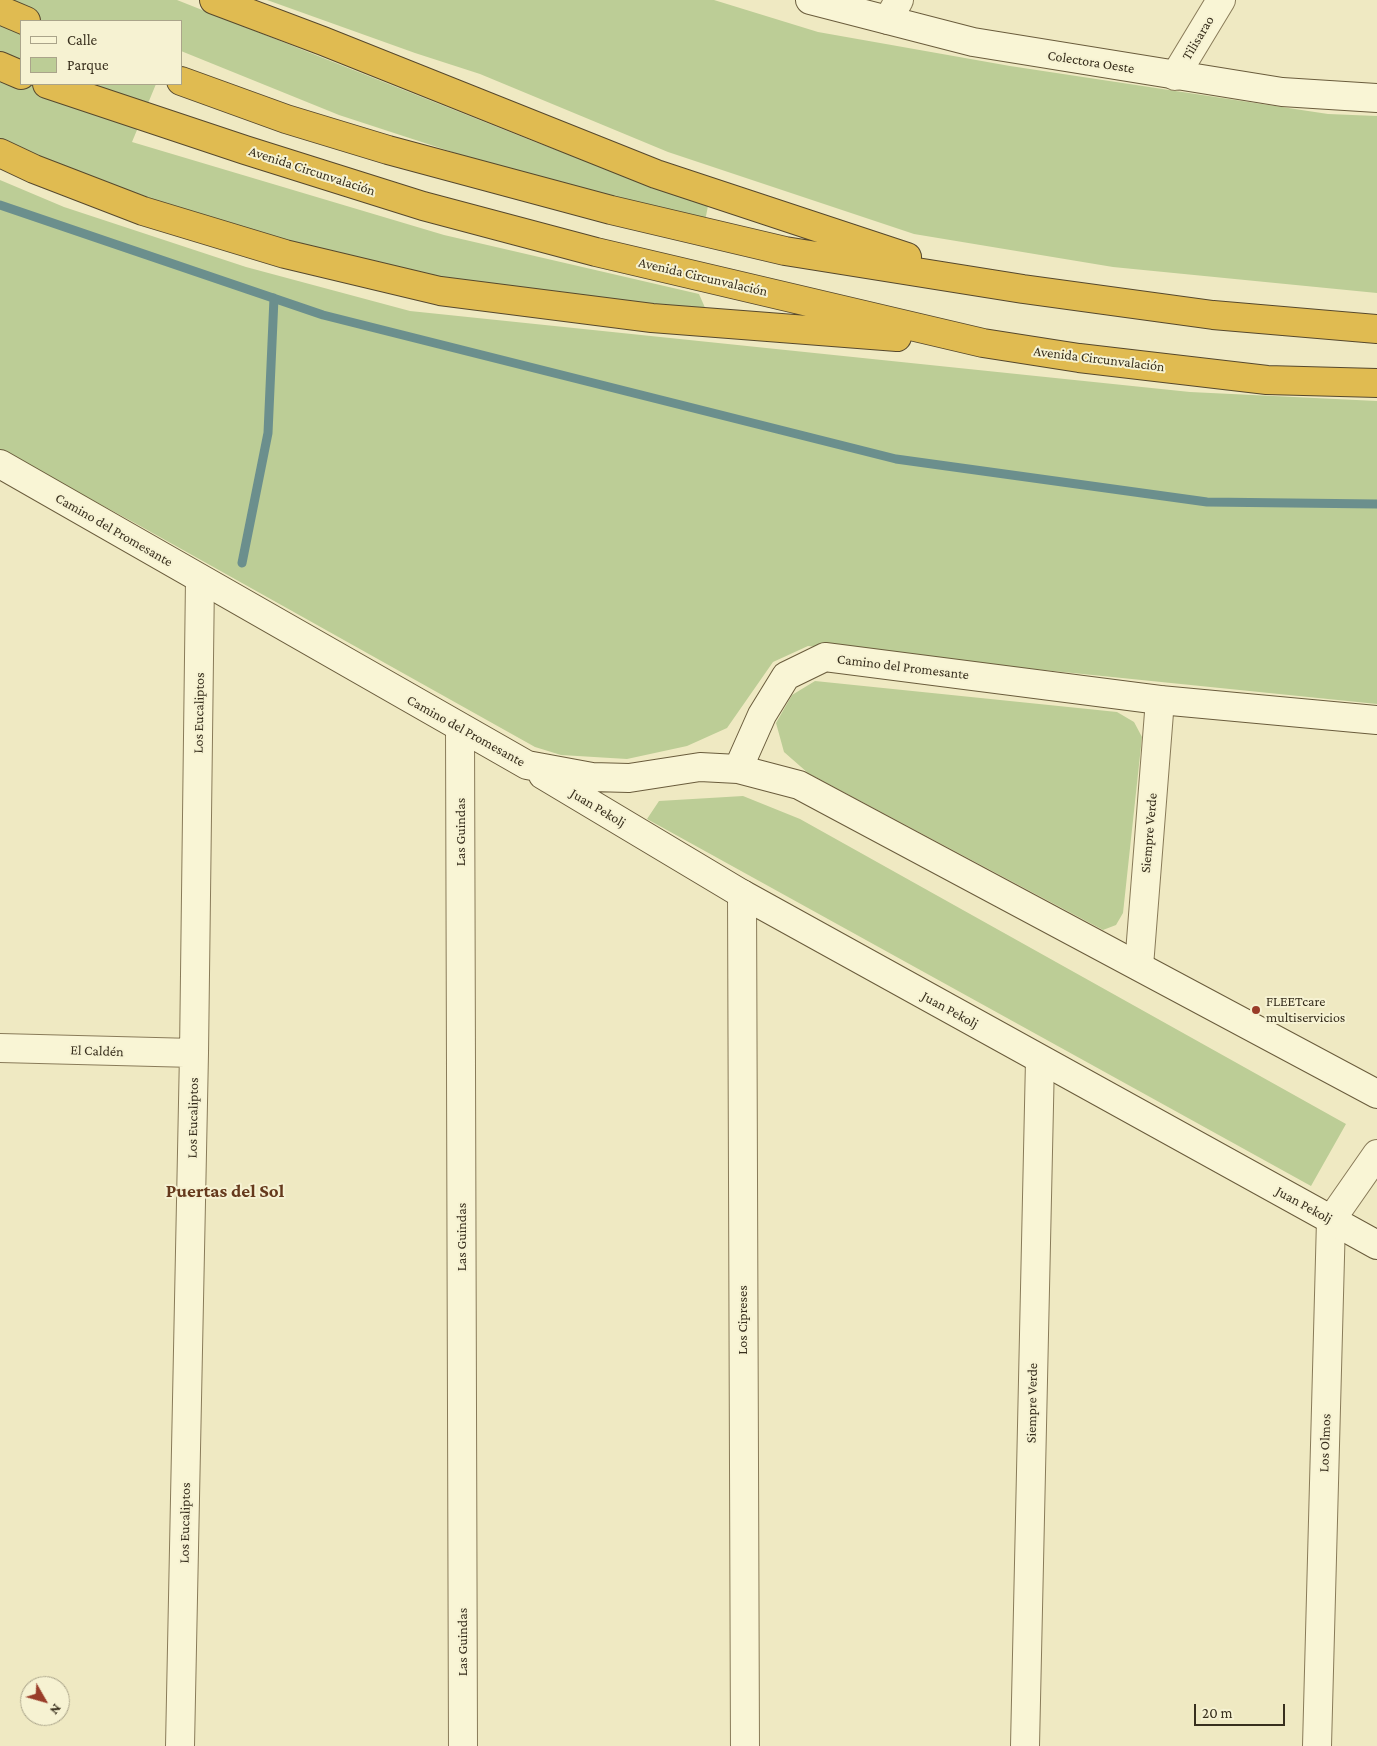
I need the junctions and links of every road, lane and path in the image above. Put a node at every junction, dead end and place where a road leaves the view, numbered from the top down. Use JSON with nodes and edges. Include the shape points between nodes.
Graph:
{"nodes":[{"id":1,"x":214,"y":0,"type":"edge"},
{"id":2,"x":810,"y":0,"type":"edge"},
{"id":3,"x":1221,"y":0,"type":"edge"},
{"id":4,"x":0,"y":10,"type":"edge"},
{"id":5,"x":894,"y":10,"type":"edge"},
{"id":6,"x":24,"y":20,"type":"edge"},
{"id":7,"x":0,"y":66,"type":"edge"},
{"id":8,"x":20,"y":75,"type":"edge"},
{"id":9,"x":1175,"y":76,"type":"junction"},
{"id":10,"x":182,"y":81,"type":"edge"},
{"id":11,"x":50,"y":85,"type":"edge"},
{"id":12,"x":1377,"y":98,"type":"edge"},
{"id":13,"x":0,"y":153,"type":"edge"},
{"id":14,"x":984,"y":283,"type":"junction"},
{"id":15,"x":1377,"y":329,"type":"edge"},
{"id":16,"x":983,"y":343,"type":"junction"},
{"id":17,"x":1377,"y":383,"type":"edge"},
{"id":18,"x":0,"y":464,"type":"edge"},
{"id":19,"x":200,"y":579,"type":"junction"},
{"id":20,"x":1160,"y":700,"type":"junction"},
{"id":21,"x":1377,"y":720,"type":"edge"},
{"id":22,"x":460,"y":729,"type":"junction"},
{"id":23,"x":527,"y":765,"type":"junction"},
{"id":24,"x":738,"y":769,"type":"junction"},
{"id":25,"x":742,"y":894,"type":"junction"},
{"id":26,"x":1138,"y":966,"type":"junction"},
{"id":27,"x":0,"y":1048,"type":"edge"},
{"id":28,"x":194,"y":1054,"type":"junction"},
{"id":29,"x":1040,"y":1060,"type":"junction"},
{"id":30,"x":1377,"y":1094,"type":"edge"},
{"id":31,"x":1377,"y":1154,"type":"edge"},
{"id":32,"x":1331,"y":1220,"type":"junction"},
{"id":33,"x":1377,"y":1245,"type":"edge"},
{"id":34,"x":180,"y":1746,"type":"edge"},
{"id":35,"x":463,"y":1746,"type":"edge"},
{"id":36,"x":745,"y":1746,"type":"edge"},
{"id":37,"x":1025,"y":1746,"type":"edge"},
{"id":38,"x":1317,"y":1746,"type":"edge"}],
"edges":[{"from":1,"to":14,"type":"highway","via":[[656,174]]},
{"from":2,"to":5,"type":"street","name":"Colectora Oeste"},
{"from":3,"to":9,"type":"street","name":"Tilisarao"},
{"from":4,"to":6,"type":"highway"},
{"from":5,"to":9,"type":"street","name":"Colectora Oeste","via":[[973,42]]},
{"from":7,"to":8,"type":"highway"},
{"from":9,"to":12,"type":"street","name":"Colectora Oeste","via":[[1282,92]]},
{"from":10,"to":14,"type":"highway","via":[[286,119],[388,150],[611,210],[785,251]]},
{"from":11,"to":16,"type":"highway","name":"Avenida Circunvalación","via":[[423,206],[596,252]]},
{"from":13,"to":16,"type":"highway","via":[[153,214],[285,254],[440,291],[652,318]]},
{"from":14,"to":15,"type":"highway","via":[[1213,315]]},
{"from":16,"to":17,"type":"highway","name":"Avenida Circunvalación","via":[[1267,380]]},
{"from":18,"to":19,"type":"street","name":"Camino del Promesante"},
{"from":19,"to":22,"type":"street","name":"Camino del Promesante"},
{"from":19,"to":28,"type":"street","name":"Los Eucaliptos"},
{"from":20,"to":21,"type":"street","name":"Camino del Promesante"},
{"from":20,"to":24,"type":"street","name":"Camino del Promesante","via":[[825,657],[786,676],[762,715]]},
{"from":20,"to":26,"type":"street","name":"Siempre Verde"},
{"from":22,"to":23,"type":"street","name":"Camino del Promesante"},
{"from":22,"to":35,"type":"street","name":"Las Guindas"},
{"from":23,"to":24,"type":"street","name":"Camino del Promesante","via":[[592,777],[629,778],[700,767]]},
{"from":23,"to":25,"type":"street","name":"Juan Pekolj"},
{"from":24,"to":26,"type":"street","via":[[799,785]]},
{"from":25,"to":29,"type":"street","name":"Juan Pekolj"},
{"from":25,"to":36,"type":"street","name":"Los Cipreses"},
{"from":26,"to":30,"type":"street"},
{"from":27,"to":28,"type":"street","name":"El Caldén"},
{"from":28,"to":34,"type":"street","name":"Los Eucaliptos"},
{"from":29,"to":32,"type":"street","name":"Juan Pekolj"},
{"from":29,"to":37,"type":"street","name":"Siempre Verde"},
{"from":31,"to":32,"type":"street"},
{"from":32,"to":33,"type":"street","name":"Juan Pekolj"},
{"from":32,"to":38,"type":"street","name":"Los Olmos"}]}
